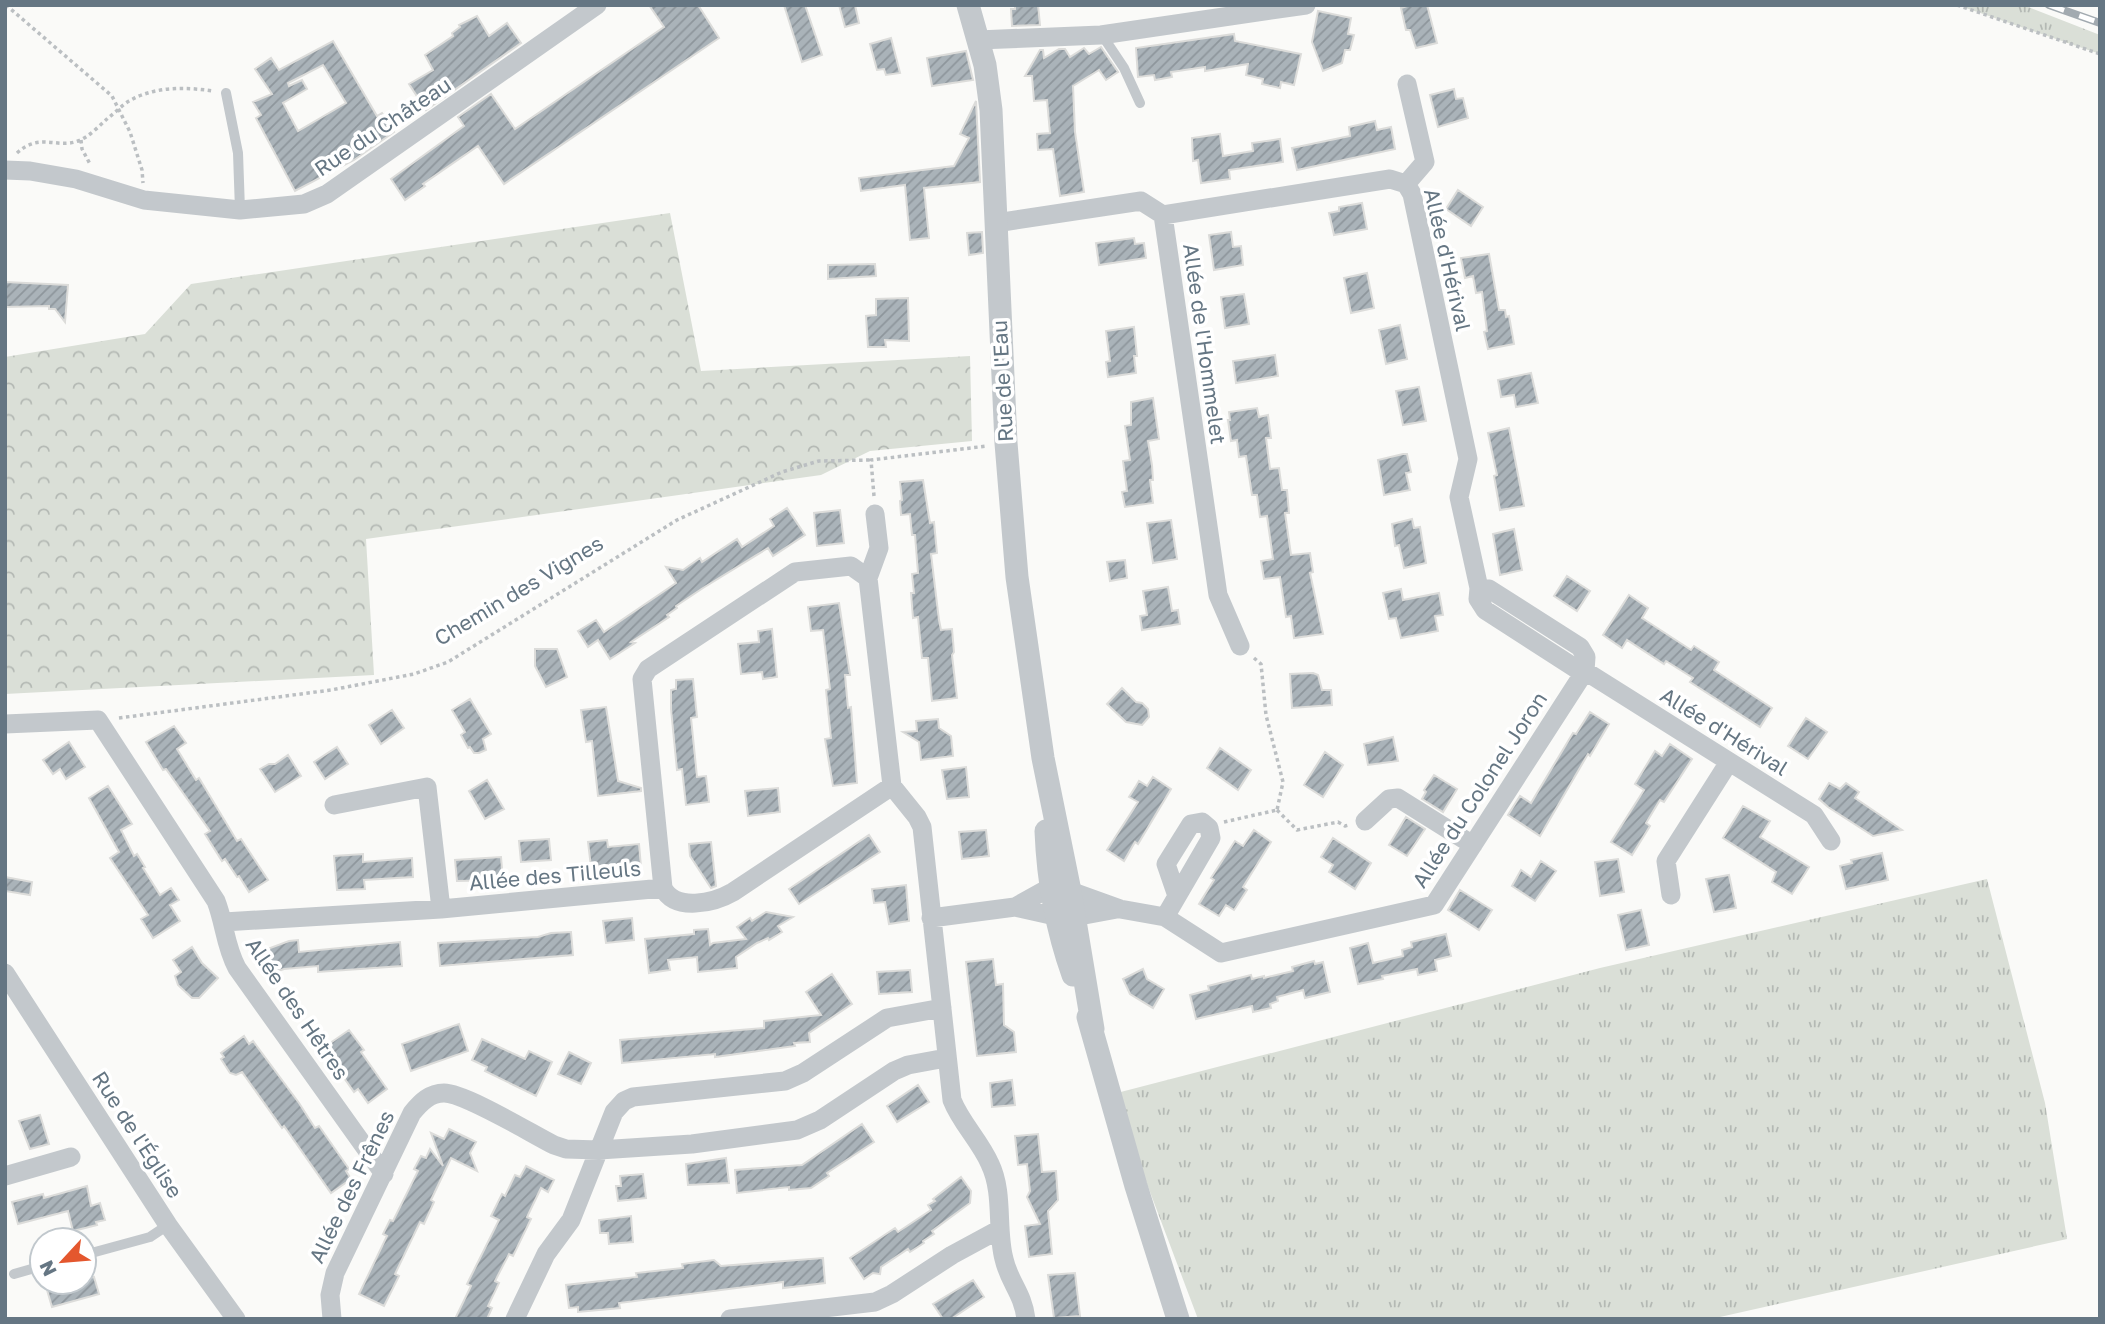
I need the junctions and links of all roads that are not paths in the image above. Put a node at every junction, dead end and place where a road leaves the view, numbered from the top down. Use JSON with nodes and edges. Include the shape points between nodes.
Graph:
{"nodes":[{"id":1,"x":597,"y":5,"type":"edge"},
{"id":2,"x":968,"y":5,"type":"edge"},
{"id":3,"x":1307,"y":5,"type":"edge"},
{"id":4,"x":1101,"y":35,"type":"junction"},
{"id":5,"x":978,"y":40,"type":"junction"},
{"id":6,"x":1407,"y":84,"type":"dead end"},
{"id":7,"x":226,"y":93,"type":"road end"},
{"id":8,"x":1139,"y":103,"type":"dead end"},
{"id":9,"x":10,"y":162,"type":"edge"},
{"id":10,"x":1406,"y":184,"type":"junction"},
{"id":11,"x":240,"y":210,"type":"junction"},
{"id":12,"x":1163,"y":215,"type":"junction"},
{"id":13,"x":996,"y":223,"type":"junction"},
{"id":14,"x":875,"y":514,"type":"road end"},
{"id":15,"x":868,"y":578,"type":"junction"},
{"id":16,"x":1240,"y":646,"type":"road end"},
{"id":17,"x":1584,"y":671,"type":"junction"},
{"id":18,"x":5,"y":724,"type":"edge"},
{"id":19,"x":1729,"y":762,"type":"junction"},
{"id":20,"x":892,"y":786,"type":"junction"},
{"id":21,"x":334,"y":805,"type":"dead end"},
{"id":22,"x":1365,"y":821,"type":"road end"},
{"id":23,"x":1209,"y":828,"type":"road end"},
{"id":24,"x":1831,"y":841,"type":"dead end"},
{"id":25,"x":1473,"y":845,"type":"junction"},
{"id":26,"x":663,"y":888,"type":"junction"},
{"id":27,"x":1060,"y":889,"type":"junction"},
{"id":28,"x":1671,"y":895,"type":"dead end"},
{"id":29,"x":1015,"y":907,"type":"junction"},
{"id":30,"x":441,"y":909,"type":"junction"},
{"id":31,"x":1120,"y":909,"type":"junction"},
{"id":32,"x":1065,"y":916,"type":"junction"},
{"id":33,"x":1165,"y":917,"type":"junction"},
{"id":34,"x":931,"y":918,"type":"junction"},
{"id":35,"x":224,"y":922,"type":"junction"},
{"id":36,"x":5,"y":973,"type":"edge"},
{"id":37,"x":942,"y":1009,"type":"junction"},
{"id":38,"x":946,"y":1058,"type":"junction"},
{"id":39,"x":599,"y":1150,"type":"junction"},
{"id":40,"x":71,"y":1157,"type":"dead end"},
{"id":41,"x":384,"y":1174,"type":"junction"},
{"id":42,"x":5,"y":1176,"type":"edge"},
{"id":43,"x":168,"y":1225,"type":"junction"},
{"id":44,"x":1000,"y":1229,"type":"junction"},
{"id":45,"x":98,"y":1251,"type":"edge"},
{"id":46,"x":28,"y":1270,"type":"edge"},
{"id":47,"x":14,"y":1274,"type":"dead end"},
{"id":48,"x":236,"y":1319,"type":"edge"},
{"id":49,"x":332,"y":1319,"type":"edge"},
{"id":50,"x":515,"y":1319,"type":"edge"},
{"id":51,"x":730,"y":1319,"type":"edge"},
{"id":52,"x":1026,"y":1319,"type":"edge"},
{"id":53,"x":1178,"y":1319,"type":"edge"}],
"edges":[{"from":1,"to":11,"type":"street","name":"Rue du Château","via":[[327,194],[304,204]]},
{"from":2,"to":5,"type":"street","name":"Rue de l'Eau"},
{"from":3,"to":4,"type":"street"},
{"from":4,"to":5,"type":"street"},
{"from":4,"to":8,"type":"lane","via":[[1124,68]]},
{"from":5,"to":13,"type":"street","name":"Rue de l'Eau","via":[[989,85]]},
{"from":6,"to":10,"type":"street","via":[[1425,162]]},
{"from":7,"to":11,"type":"lane","via":[[238,153]]},
{"from":9,"to":11,"type":"street","name":"Rue du Château","via":[[144,200]]},
{"from":10,"to":12,"type":"street","name":"Allée d'Hérival","via":[[1390,179]]},
{"from":10,"to":17,"type":"street","name":"Allée d'Hérival","via":[[1412,194],[1468,459],[1459,497],[1478,599],[1485,610]]},
{"from":12,"to":13,"type":"street","via":[[1141,201]]},
{"from":12,"to":16,"type":"street","name":"Allée de l'Hommelet","via":[[1218,594]]},
{"from":13,"to":27,"type":"street","name":"Rue de l'Eau","via":[[1017,577]]},
{"from":14,"to":15,"type":"street","via":[[879,548]]},
{"from":15,"to":20,"type":"street"},
{"from":15,"to":26,"type":"street","via":[[851,566],[795,572],[648,668],[642,678]]},
{"from":17,"to":19,"type":"street","name":"Allée d'Hérival"},
{"from":17,"to":25,"type":"street","name":"Allée du Colonel Joron"},
{"from":18,"to":35,"type":"street","name":"Allée des Hêtres","via":[[98,720],[205,884]]},
{"from":19,"to":24,"type":"street","name":"Allée d'Hérival","via":[[1814,815]]},
{"from":19,"to":28,"type":"street","via":[[1665,860]]},
{"from":20,"to":26,"type":"street","name":"Allée des Tilleuls","via":[[723,898],[681,902]]},
{"from":20,"to":34,"type":"street","via":[[922,827]]},
{"from":21,"to":30,"type":"street","via":[[427,787]]},
{"from":22,"to":25,"type":"street","via":[[1388,799],[1398,797]]},
{"from":23,"to":33,"type":"street","via":[[1211,838]]},
{"from":25,"to":33,"type":"street","name":"Allée du Colonel Joron","via":[[1433,905],[1221,953]]},
{"from":26,"to":30,"type":"street","name":"Allée des Tilleuls"},
{"from":27,"to":29,"type":"street"},
{"from":27,"to":31,"type":"street","name":"Allée du Colonel Joron"},
{"from":27,"to":32,"type":"street","name":"Rue de l'Eau"},
{"from":29,"to":32,"type":"street"},
{"from":29,"to":34,"type":"street"},
{"from":30,"to":35,"type":"street","name":"Allée des Tilleuls"},
{"from":31,"to":32,"type":"street","name":"Allée du Colonel Joron"},
{"from":31,"to":33,"type":"street","name":"Allée du Colonel Joron"},
{"from":32,"to":53,"type":"street","name":"Rue de l'Eau","via":[[1136,1186]]},
{"from":34,"to":37,"type":"street"},
{"from":35,"to":41,"type":"street","name":"Allée des Hêtres","via":[[226,944],[237,968]]},
{"from":36,"to":43,"type":"street","name":"Rue de l'Église"},
{"from":37,"to":38,"type":"street"},
{"from":37,"to":39,"type":"street","via":[[878,1022],[785,1081],[624,1101],[614,1112]]},
{"from":38,"to":39,"type":"street","name":"Allée des Frênes","via":[[894,1071],[797,1130]]},
{"from":38,"to":44,"type":"street","via":[[956,1111],[995,1176]]},
{"from":39,"to":41,"type":"street","name":"Allée des Frênes","via":[[554,1145],[461,1097],[443,1093],[421,1102],[412,1113]]},
{"from":39,"to":50,"type":"street","via":[[571,1220],[546,1254]]},
{"from":40,"to":42,"type":"street"},
{"from":41,"to":49,"type":"street","name":"Allée des Frênes","via":[[331,1283]]},
{"from":43,"to":45,"type":"lane","via":[[150,1237]]},
{"from":43,"to":48,"type":"street","name":"Rue de l'Église"},
{"from":44,"to":51,"type":"street","via":[[875,1302]]},
{"from":44,"to":52,"type":"street","via":[[1004,1262],[1022,1297]]},
{"from":46,"to":47,"type":"lane"}]}
